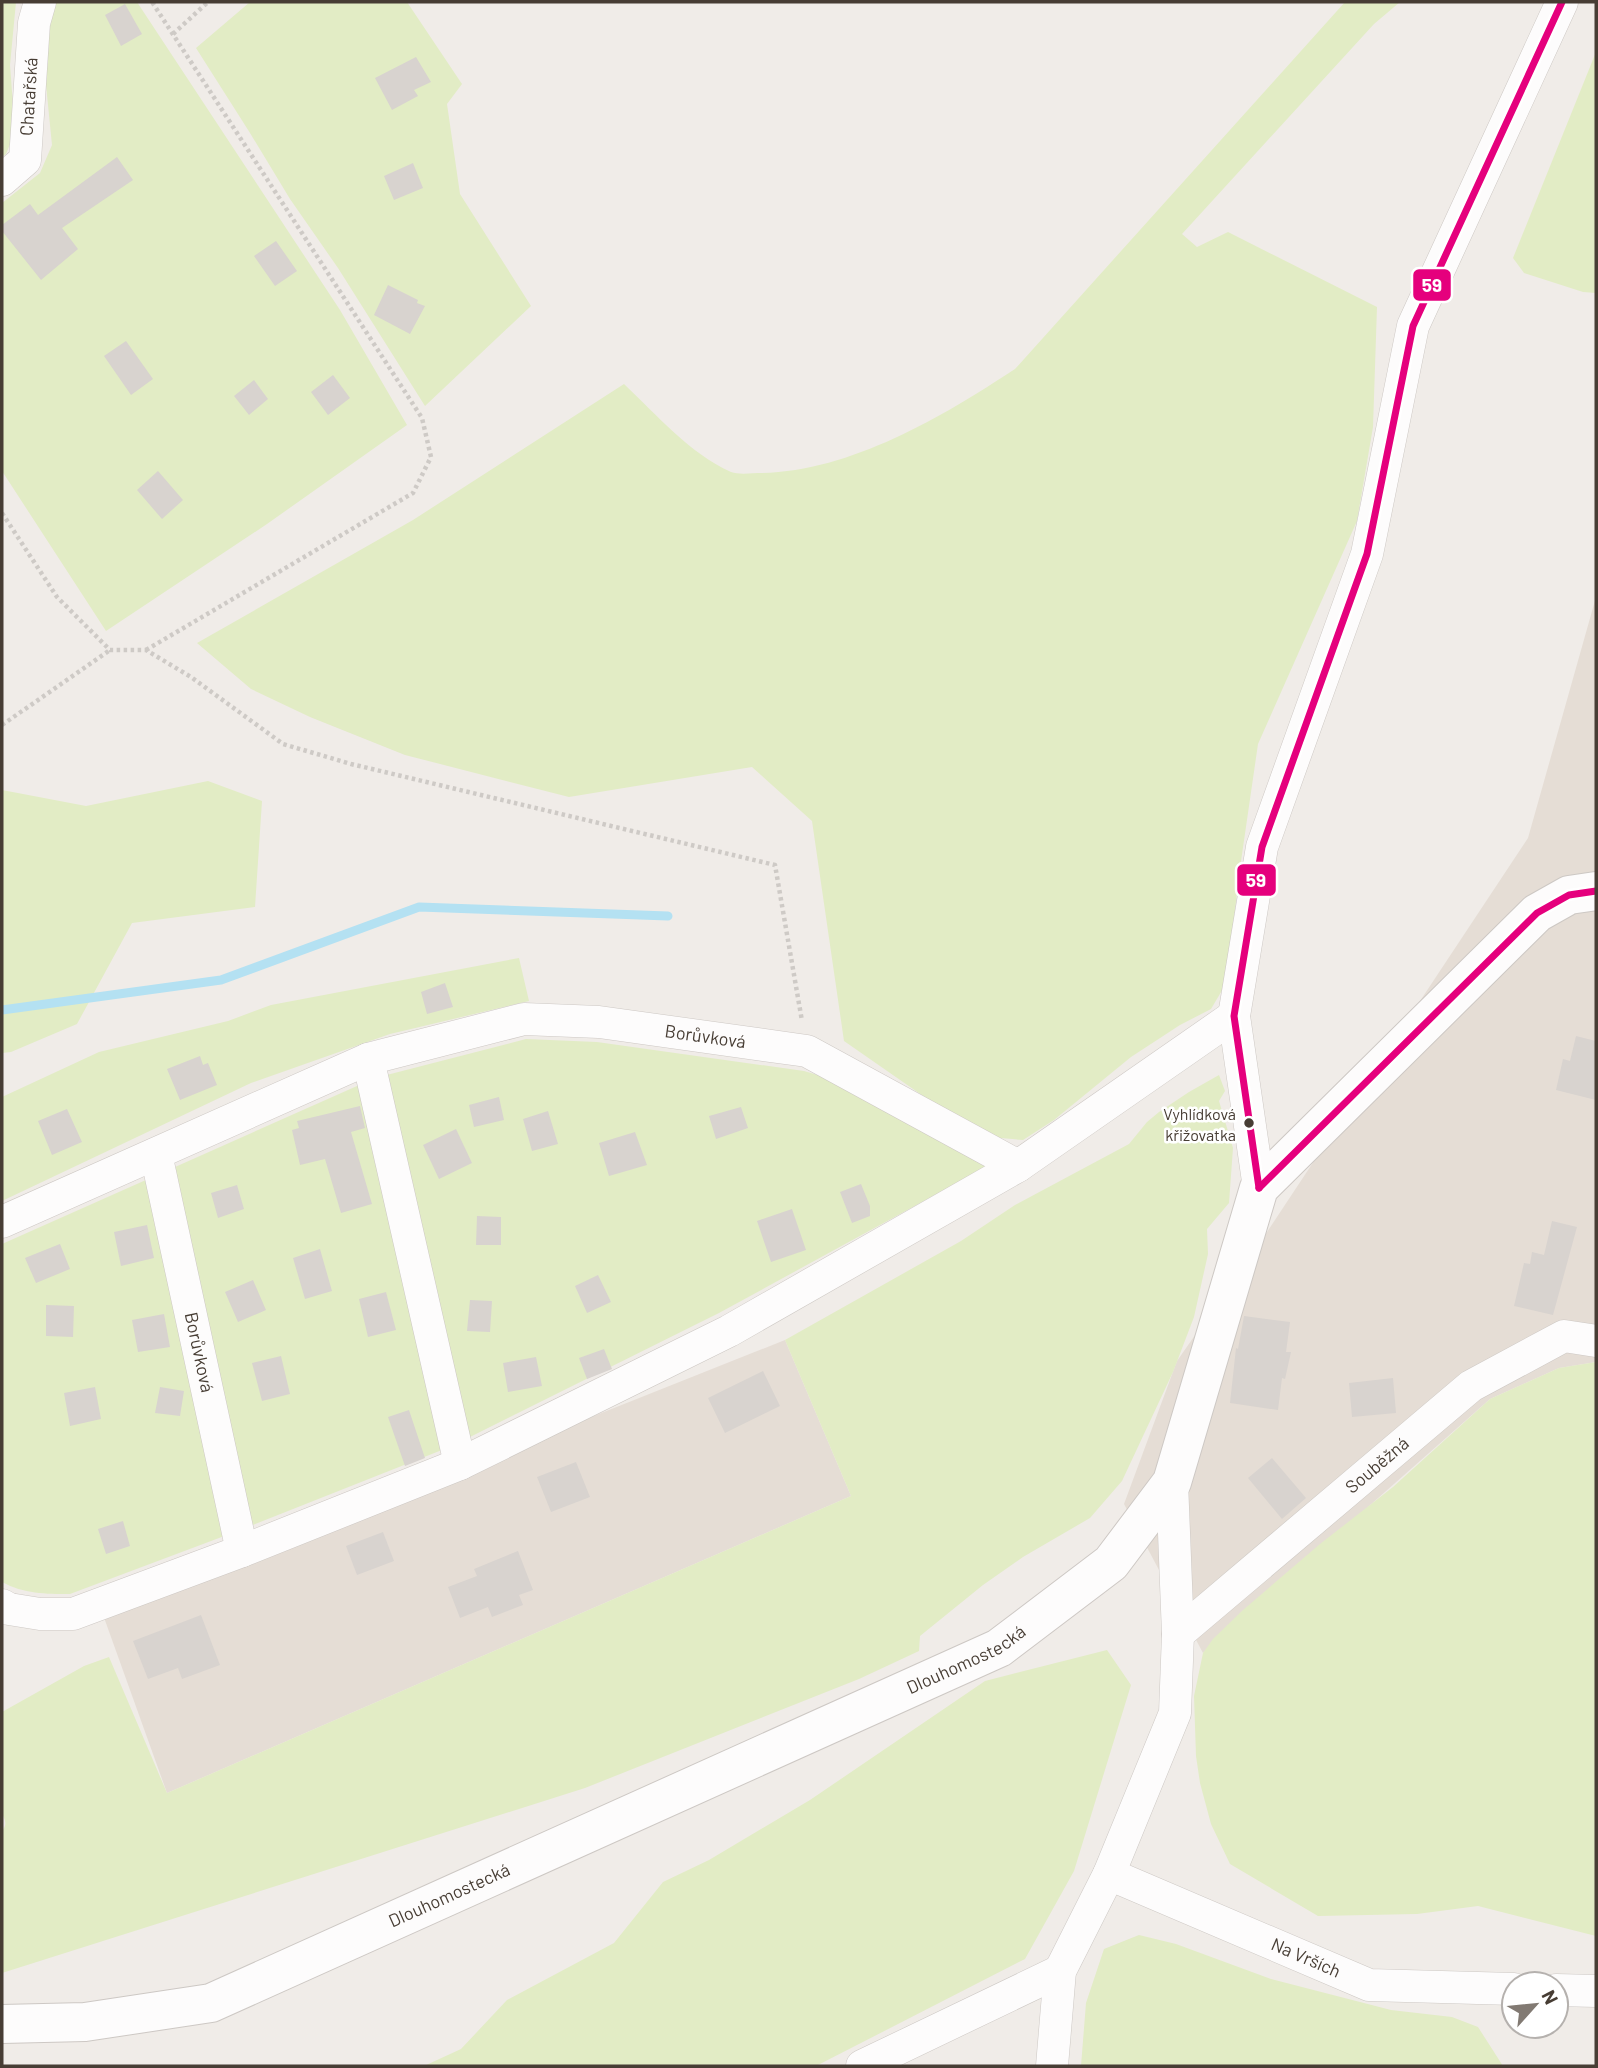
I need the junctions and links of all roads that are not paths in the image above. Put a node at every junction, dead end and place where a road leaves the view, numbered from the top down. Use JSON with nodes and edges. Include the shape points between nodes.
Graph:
{"nodes":[{"id":1,"x":40,"y":2,"type":"edge"},
{"id":2,"x":1562,"y":2,"type":"edge"},
{"id":3,"x":2,"y":180,"type":"edge"},
{"id":4,"x":1596,"y":891,"type":"edge"},
{"id":5,"x":1234,"y":1016,"type":"junction"},
{"id":6,"x":368,"y":1059,"type":"junction"},
{"id":7,"x":156,"y":1154,"type":"junction"},
{"id":8,"x":1018,"y":1166,"type":"junction"},
{"id":9,"x":1259,"y":1188,"type":"junction"},
{"id":10,"x":2,"y":1222,"type":"edge"},
{"id":11,"x":1596,"y":1341,"type":"edge"},
{"id":12,"x":460,"y":1464,"type":"junction"},
{"id":13,"x":1172,"y":1482,"type":"junction"},
{"id":14,"x":242,"y":1551,"type":"junction"},
{"id":15,"x":2,"y":1605,"type":"edge"},
{"id":16,"x":1178,"y":1634,"type":"junction"},
{"id":17,"x":1109,"y":1874,"type":"junction"},
{"id":18,"x":1060,"y":1970,"type":"junction"},
{"id":19,"x":1500,"y":1989,"type":"edge"},
{"id":20,"x":1570,"y":1990,"type":"edge"},
{"id":21,"x":1596,"y":1991,"type":"edge"},
{"id":22,"x":2,"y":2024,"type":"edge"},
{"id":23,"x":862,"y":2066,"type":"edge"},
{"id":24,"x":1052,"y":2066,"type":"edge"}],
"edges":[{"from":1,"to":3,"type":"street","name":"Chatařská","via":[[34,23],[25,160]]},
{"from":2,"to":5,"type":"street","via":[[1413,326],[1367,554],[1262,847]]},
{"from":4,"to":9,"type":"street","name":"Dlouhomostecká","via":[[1569,895],[1537,913]]},
{"from":5,"to":8,"type":"street"},
{"from":5,"to":9,"type":"street"},
{"from":6,"to":7,"type":"street","name":"Borůvková"},
{"from":6,"to":8,"type":"street","name":"Borůvková","via":[[524,1019],[599,1022],[807,1051]]},
{"from":6,"to":12,"type":"street"},
{"from":7,"to":10,"type":"street","name":"Borůvková"},
{"from":7,"to":14,"type":"street","name":"Borůvková"},
{"from":8,"to":12,"type":"street","via":[[729,1331]]},
{"from":9,"to":13,"type":"street","name":"Dlouhomostecká"},
{"from":11,"to":16,"type":"street","name":"Souběžná","via":[[1564,1336],[1471,1386]]},
{"from":12,"to":14,"type":"street"},
{"from":13,"to":16,"type":"street"},
{"from":13,"to":22,"type":"street","name":"Dlouhomostecká","via":[[1111,1563],[999,1648],[211,2003],[85,2022]]},
{"from":14,"to":15,"type":"street","via":[[73,1614],[40,1614]]},
{"from":16,"to":17,"type":"street","via":[[1175,1713]]},
{"from":17,"to":18,"type":"street"},
{"from":17,"to":19,"type":"street","name":"Na Vrších","via":[[1369,1985]]},
{"from":18,"to":23,"type":"street"},
{"from":18,"to":24,"type":"street"},
{"from":20,"to":21,"type":"street"}]}
